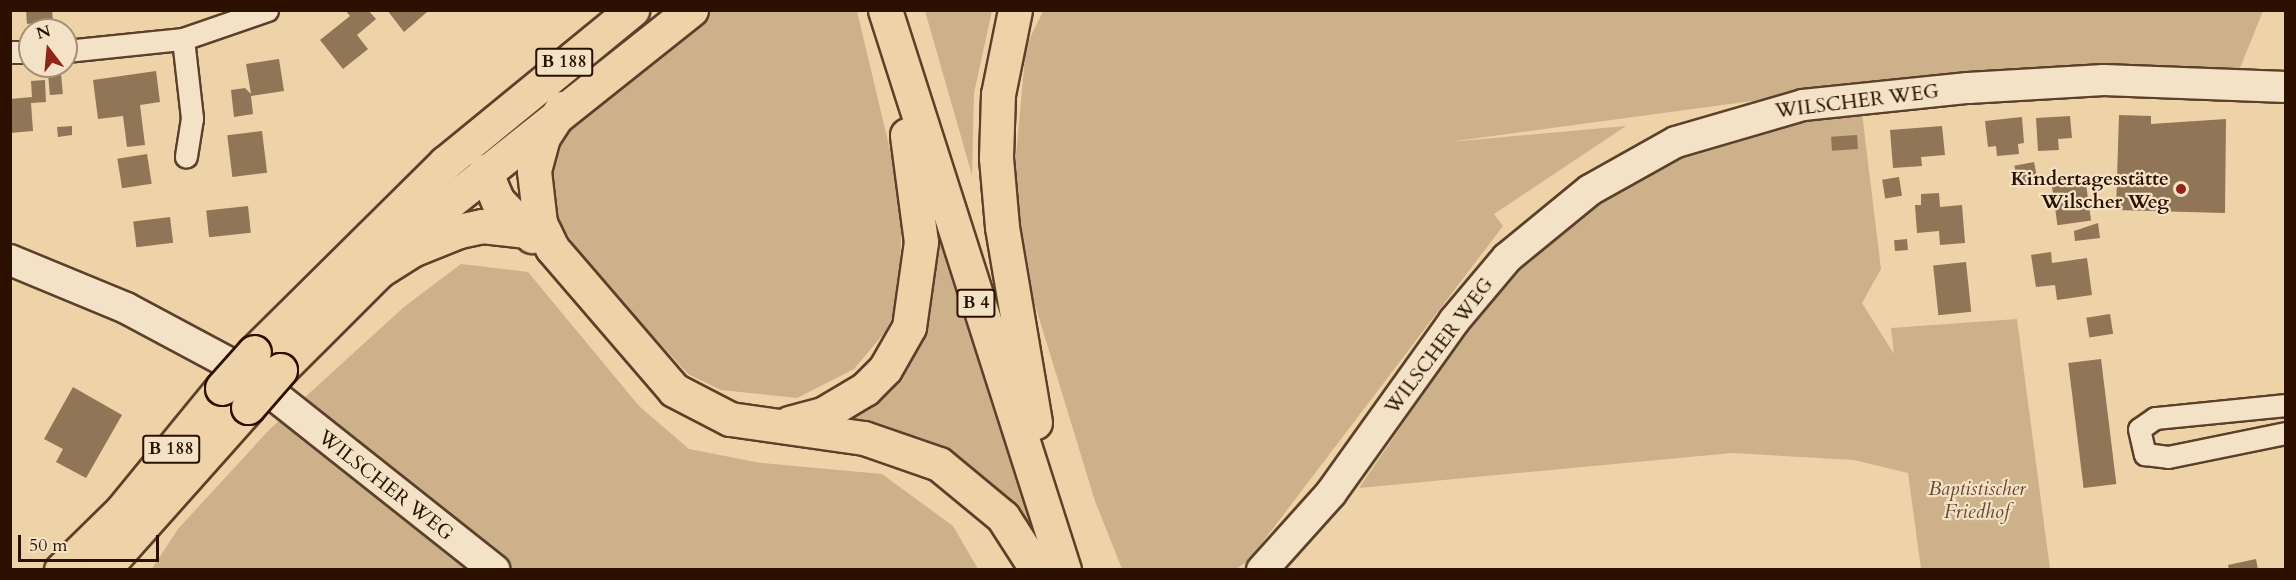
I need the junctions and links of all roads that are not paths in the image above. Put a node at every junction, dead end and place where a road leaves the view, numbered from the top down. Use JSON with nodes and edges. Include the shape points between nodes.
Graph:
{"nodes":[{"id":1,"x":267,"y":10,"type":"edge"},
{"id":2,"x":632,"y":10,"type":"edge"},
{"id":3,"x":691,"y":10,"type":"edge"},
{"id":4,"x":1015,"y":10,"type":"edge"},
{"id":5,"x":233,"y":18,"type":"edge"},
{"id":6,"x":894,"y":19,"type":"edge"},
{"id":7,"x":183,"y":39,"type":"junction"},
{"id":8,"x":78,"y":50,"type":"edge"},
{"id":9,"x":2286,"y":87,"type":"edge"},
{"id":10,"x":562,"y":108,"type":"junction"},
{"id":11,"x":499,"y":116,"type":"junction"},
{"id":12,"x":186,"y":157,"type":"dead end"},
{"id":13,"x":445,"y":163,"type":"junction"},
{"id":14,"x":487,"y":165,"type":"junction"},
{"id":15,"x":539,"y":234,"type":"junction"},
{"id":16,"x":10,"y":260,"type":"edge"},
{"id":17,"x":363,"y":281,"type":"junction"},
{"id":18,"x":252,"y":380,"type":"junction"},
{"id":19,"x":2286,"y":405,"type":"edge"},
{"id":20,"x":1035,"y":422,"type":"junction"},
{"id":21,"x":752,"y":425,"type":"junction"},
{"id":22,"x":2286,"y":433,"type":"edge"},
{"id":23,"x":122,"y":510,"type":"junction"},
{"id":24,"x":61,"y":570,"type":"edge"},
{"id":25,"x":86,"y":570,"type":"edge"},
{"id":26,"x":103,"y":570,"type":"edge"},
{"id":27,"x":495,"y":570,"type":"edge"},
{"id":28,"x":1037,"y":570,"type":"edge"},
{"id":29,"x":1064,"y":570,"type":"edge"},
{"id":30,"x":1085,"y":570,"type":"edge"},
{"id":31,"x":1262,"y":570,"type":"edge"}],
"edges":[{"from":1,"to":5,"type":"street"},
{"from":2,"to":11,"type":"main road","number":"B 188"},
{"from":3,"to":10,"type":"main road","number":"B 188"},
{"from":4,"to":20,"type":"main road","via":[[998,94],[996,158],[1004,238]]},
{"from":5,"to":7,"type":"street"},
{"from":6,"to":20,"type":"main road","number":"B 4"},
{"from":6,"to":21,"type":"main road","via":[[921,242],[909,327],[885,369],[845,404],[799,422]]},
{"from":6,"to":29,"type":"main road","number":"B 4"},
{"from":7,"to":8,"type":"street"},
{"from":7,"to":12,"type":"street","via":[[192,118]]},
{"from":9,"to":31,"type":"street","name":"WILSCHER WEG","via":[[2104,80],[1868,97],[1762,113],[1647,156],[1563,209],[1500,265],[1331,493]]},
{"from":10,"to":14,"type":"main road","number":"B 188"},
{"from":10,"to":15,"type":"main road","via":[[536,162]]},
{"from":11,"to":13,"type":"main road","number":"B 188"},
{"from":11,"to":14,"type":"main road","number":"B 188"},
{"from":13,"to":14,"type":"main road"},
{"from":13,"to":18,"type":"main road","number":"B 188"},
{"from":14,"to":15,"type":"main road"},
{"from":14,"to":17,"type":"main road","number":"B 188"},
{"from":15,"to":17,"type":"main road","via":[[482,226],[459,231],[412,250]]},
{"from":15,"to":21,"type":"main road","via":[[674,390],[710,412]]},
{"from":16,"to":18,"type":"street","name":"WILSCHER WEG","via":[[126,308]]},
{"from":17,"to":18,"type":"main road","number":"B 188"},
{"from":18,"to":23,"type":"main road","number":"B 188"},
{"from":18,"to":26,"type":"main road","number":"B 188"},
{"from":18,"to":27,"type":"street","name":"WILSCHER WEG"},
{"from":19,"to":22,"type":"street","via":[[2155,418],[2139,429],[2145,454],[2168,457]]},
{"from":20,"to":30,"type":"main road","number":"B 4"},
{"from":21,"to":28,"type":"main road","via":[[864,438],[939,464],[1003,517]]},
{"from":23,"to":24,"type":"main road"},
{"from":23,"to":25,"type":"main road","number":"B 188"}]}
